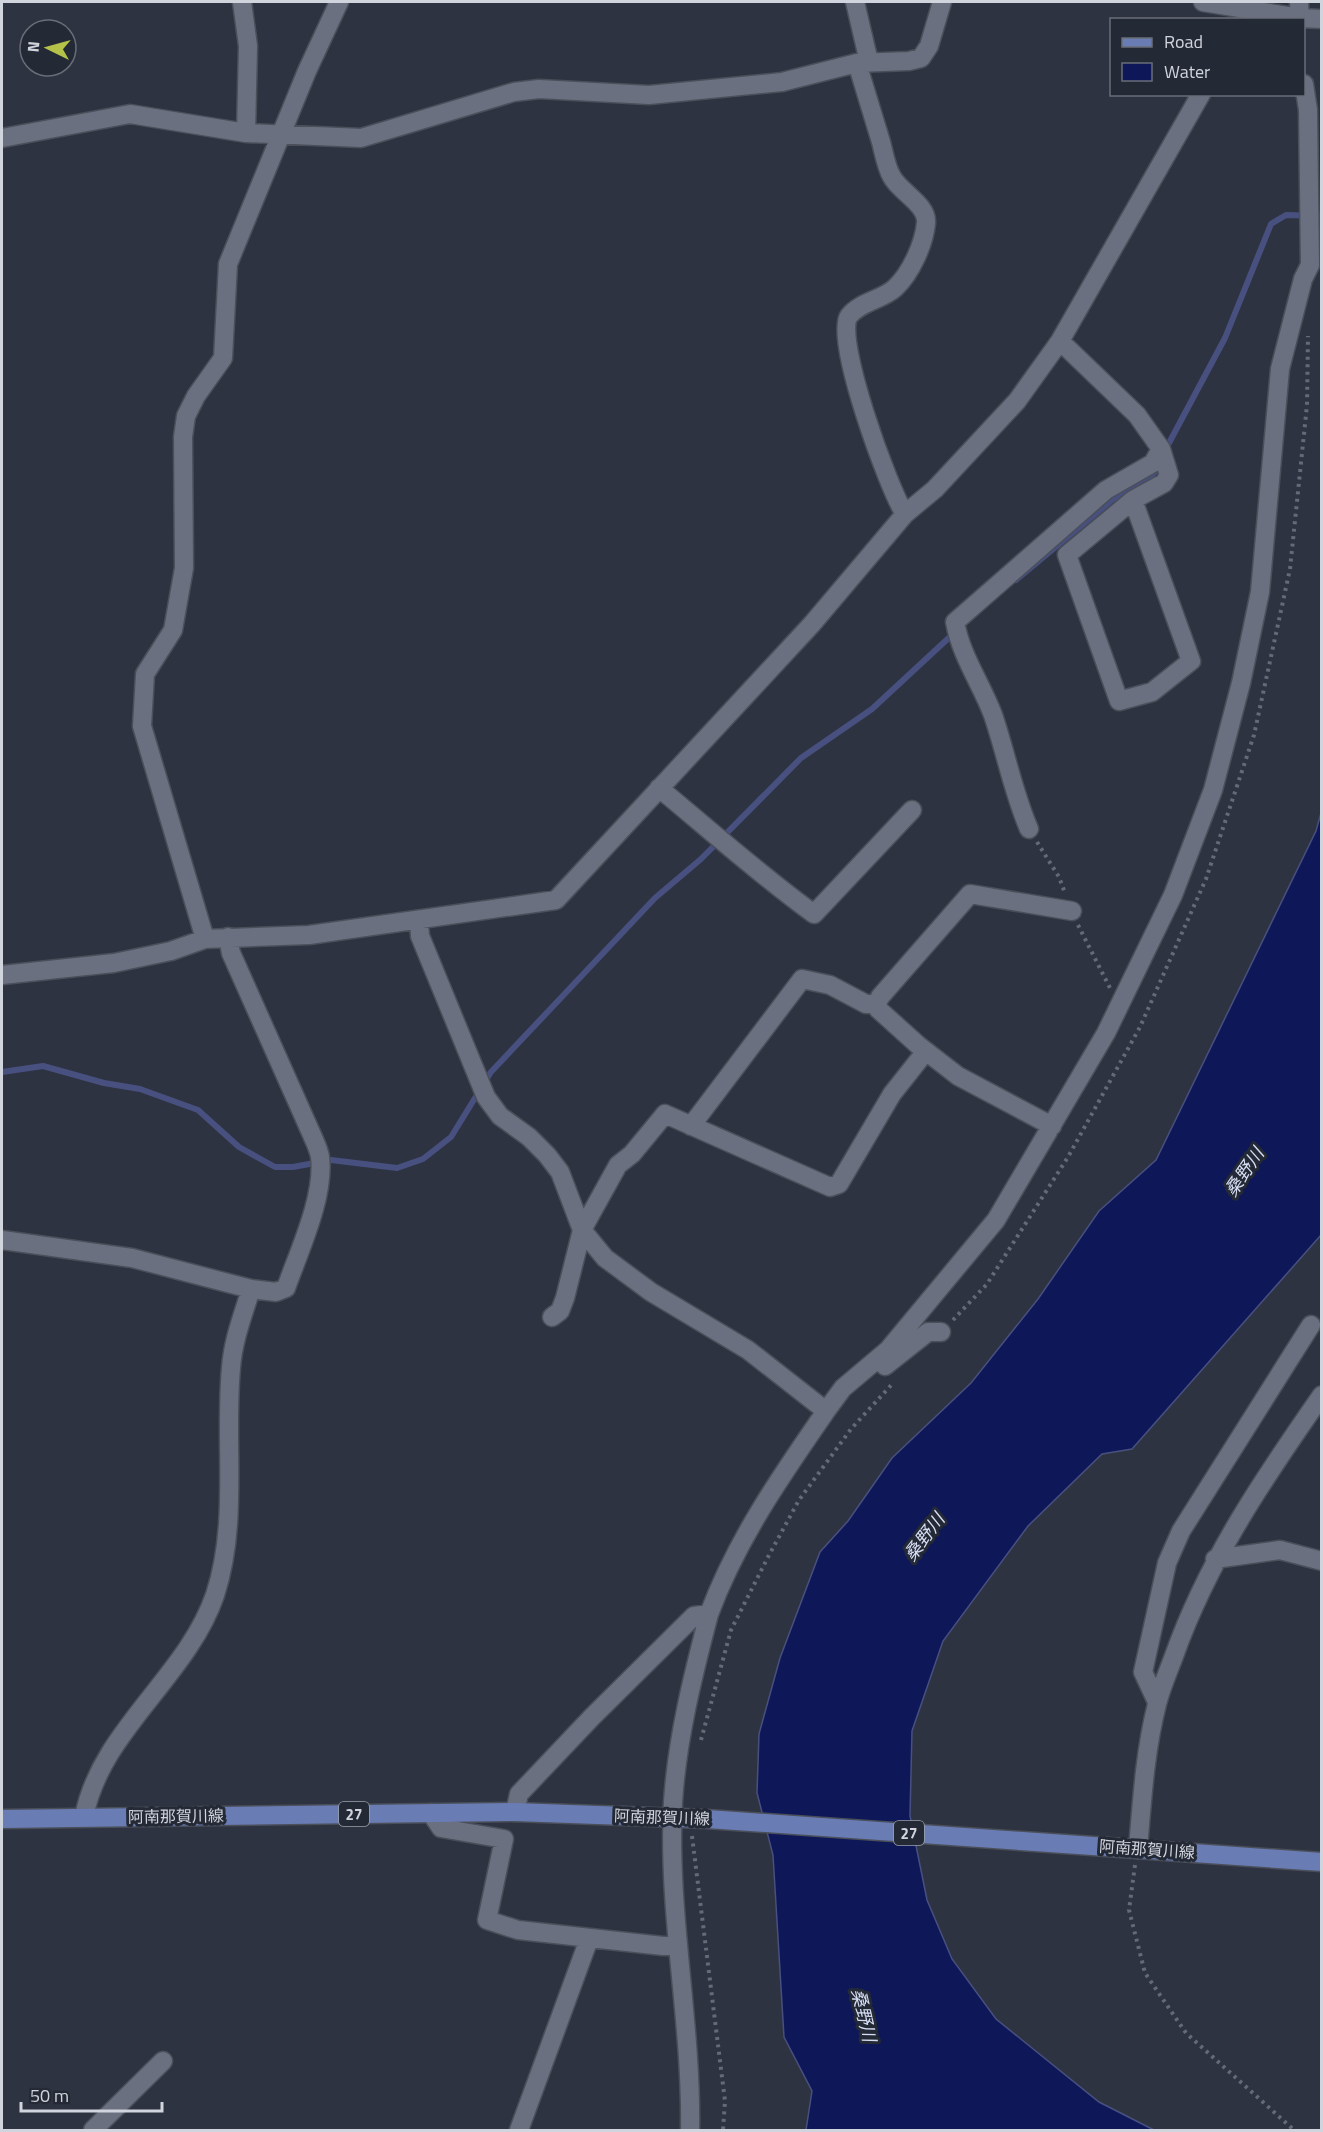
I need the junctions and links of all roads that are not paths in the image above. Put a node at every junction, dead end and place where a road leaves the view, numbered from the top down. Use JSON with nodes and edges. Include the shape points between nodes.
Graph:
{"nodes":[{"id":1,"x":242,"y":2,"type":"edge"},
{"id":2,"x":339,"y":2,"type":"edge"},
{"id":3,"x":855,"y":2,"type":"edge"},
{"id":4,"x":942,"y":2,"type":"edge"},
{"id":5,"x":1203,"y":2,"type":"edge"},
{"id":6,"x":1299,"y":13,"type":"edge"},
{"id":7,"x":1238,"y":14,"type":"edge"},
{"id":8,"x":1322,"y":19,"type":"edge"},
{"id":9,"x":863,"y":63,"type":"junction"},
{"id":10,"x":1305,"y":90,"type":"edge"},
{"id":11,"x":1200,"y":96,"type":"edge"},
{"id":12,"x":246,"y":133,"type":"junction"},
{"id":13,"x":281,"y":136,"type":"junction"},
{"id":14,"x":2,"y":138,"type":"edge"},
{"id":15,"x":1060,"y":341,"type":"junction"},
{"id":16,"x":1161,"y":449,"type":"junction"},
{"id":17,"x":1133,"y":500,"type":"junction"},
{"id":18,"x":905,"y":514,"type":"junction"},
{"id":19,"x":658,"y":788,"type":"junction"},
{"id":20,"x":912,"y":810,"type":"dead end"},
{"id":21,"x":1029,"y":829,"type":"dead end"},
{"id":22,"x":1072,"y":911,"type":"dead end"},
{"id":23,"x":419,"y":921,"type":"junction"},
{"id":24,"x":228,"y":938,"type":"junction"},
{"id":25,"x":206,"y":939,"type":"junction"},
{"id":26,"x":2,"y":975,"type":"edge"},
{"id":27,"x":877,"y":1004,"type":"junction"},
{"id":28,"x":926,"y":1051,"type":"junction"},
{"id":29,"x":691,"y":1126,"type":"junction"},
{"id":30,"x":1052,"y":1126,"type":"junction"},
{"id":31,"x":582,"y":1230,"type":"junction"},
{"id":32,"x":2,"y":1240,"type":"edge"},
{"id":33,"x":251,"y":1288,"type":"junction"},
{"id":34,"x":552,"y":1317,"type":"dead end"},
{"id":35,"x":1311,"y":1325,"type":"dead end"},
{"id":36,"x":941,"y":1332,"type":"road end"},
{"id":37,"x":1322,"y":1395,"type":"edge"},
{"id":38,"x":826,"y":1411,"type":"junction"},
{"id":39,"x":1215,"y":1559,"type":"junction"},
{"id":40,"x":1322,"y":1561,"type":"edge"},
{"id":41,"x":709,"y":1614,"type":"junction"},
{"id":42,"x":1157,"y":1702,"type":"junction"},
{"id":43,"x":515,"y":1812,"type":"junction"},
{"id":44,"x":431,"y":1813,"type":"junction"},
{"id":45,"x":84,"y":1817,"type":"junction"},
{"id":46,"x":2,"y":1818,"type":"edge"},
{"id":47,"x":690,"y":1818,"type":"junction"},
{"id":48,"x":1138,"y":1849,"type":"junction"},
{"id":49,"x":1322,"y":1862,"type":"edge"},
{"id":50,"x":589,"y":1939,"type":"junction"},
{"id":51,"x":678,"y":1946,"type":"junction"},
{"id":52,"x":163,"y":2061,"type":"dead end"},
{"id":53,"x":93,"y":2130,"type":"edge"},
{"id":54,"x":519,"y":2130,"type":"edge"},
{"id":55,"x":690,"y":2130,"type":"edge"}],
"edges":[{"from":1,"to":12,"type":"street","via":[[248,46]]},
{"from":2,"to":13,"type":"street"},
{"from":3,"to":9,"type":"street"},
{"from":4,"to":9,"type":"street","via":[[929,46],[921,58]]},
{"from":5,"to":7,"type":"street"},
{"from":6,"to":7,"type":"street"},
{"from":6,"to":8,"type":"street"},
{"from":9,"to":13,"type":"street","via":[[782,82],[649,95],[539,89],[514,92],[361,138]]},
{"from":9,"to":18,"type":"street","via":[[892,177],[925,212],[927,221],[911,266],[895,288],[857,308],[847,317],[844,327],[865,416],[895,500]]},
{"from":10,"to":30,"type":"street","via":[[1310,265],[1280,369],[1260,592],[1242,683],[1213,790],[1173,895],[1122,1002]]},
{"from":11,"to":15,"type":"street"},
{"from":12,"to":13,"type":"street"},
{"from":12,"to":14,"type":"street","via":[[130,114]]},
{"from":13,"to":25,"type":"street","via":[[228,264],[223,358],[186,416],[184,568],[173,630],[145,674],[142,726]]},
{"from":15,"to":16,"type":"street","via":[[1137,415]]},
{"from":15,"to":18,"type":"street","via":[[1017,401],[935,489]]},
{"from":16,"to":17,"type":"street","via":[[1168,475],[1164,483]]},
{"from":16,"to":21,"type":"street","via":[[1153,464],[1107,490],[955,622],[966,658],[992,713]]},
{"from":17,"to":17,"type":"street","via":[[1191,661],[1152,693],[1119,700],[1067,555]]},
{"from":18,"to":19,"type":"street","via":[[812,624]]},
{"from":19,"to":20,"type":"street","via":[[814,914]]},
{"from":19,"to":23,"type":"street","via":[[556,900]]},
{"from":22,"to":27,"type":"street","via":[[970,894]]},
{"from":23,"to":24,"type":"street","via":[[309,935]]},
{"from":23,"to":31,"type":"street","via":[[420,936],[486,1097],[500,1116],[529,1137],[560,1172]]},
{"from":24,"to":25,"type":"street"},
{"from":24,"to":33,"type":"street","via":[[231,953],[320,1155],[321,1170],[313,1209],[286,1288],[276,1292]]},
{"from":25,"to":26,"type":"street","via":[[114,963]]},
{"from":27,"to":28,"type":"street"},
{"from":27,"to":29,"type":"street","via":[[866,1004],[830,985],[802,979]]},
{"from":28,"to":29,"type":"street","via":[[892,1094],[839,1184],[830,1187]]},
{"from":28,"to":30,"type":"street","via":[[958,1076]]},
{"from":29,"to":31,"type":"street","via":[[665,1114],[618,1165]]},
{"from":30,"to":38,"type":"street","via":[[996,1220],[888,1350],[843,1388]]},
{"from":31,"to":34,"type":"street","via":[[565,1298],[560,1311]]},
{"from":31,"to":38,"type":"street","via":[[605,1258],[651,1292],[748,1350]]},
{"from":32,"to":33,"type":"street","via":[[132,1258]]},
{"from":33,"to":45,"type":"street","via":[[234,1342],[228,1522],[214,1596],[184,1649],[96,1774]]},
{"from":35,"to":42,"type":"street","via":[[1180,1531],[1143,1672]]},
{"from":36,"to":38,"type":"street","via":[[928,1332]]},
{"from":37,"to":39,"type":"street","via":[[1258,1487]]},
{"from":38,"to":41,"type":"street","via":[[745,1533]]},
{"from":39,"to":40,"type":"street","via":[[1280,1550]]},
{"from":39,"to":42,"type":"street","via":[[1188,1615]]},
{"from":41,"to":43,"type":"street","via":[[694,1616],[607,1701],[519,1794]]},
{"from":41,"to":47,"type":"street","via":[[678,1764]]},
{"from":42,"to":48,"type":"street","via":[[1145,1768]]},
{"from":43,"to":44,"type":"main road","name":"阿南那賀川線","number":"27"},
{"from":43,"to":47,"type":"main road","name":"阿南那賀川線","number":"27"},
{"from":44,"to":45,"type":"main road","name":"阿南那賀川線","number":"27"},
{"from":44,"to":50,"type":"street","via":[[441,1828],[504,1839],[487,1920],[518,1930]]},
{"from":45,"to":46,"type":"main road","name":"阿南那賀川線","number":"27"},
{"from":47,"to":48,"type":"main road","name":"阿南那賀川線","number":"27"},
{"from":47,"to":51,"type":"street"},
{"from":48,"to":49,"type":"main road","name":"阿南那賀川線","number":"27"},
{"from":50,"to":51,"type":"street"},
{"from":50,"to":54,"type":"street"},
{"from":51,"to":55,"type":"street"},
{"from":52,"to":53,"type":"street"}]}
